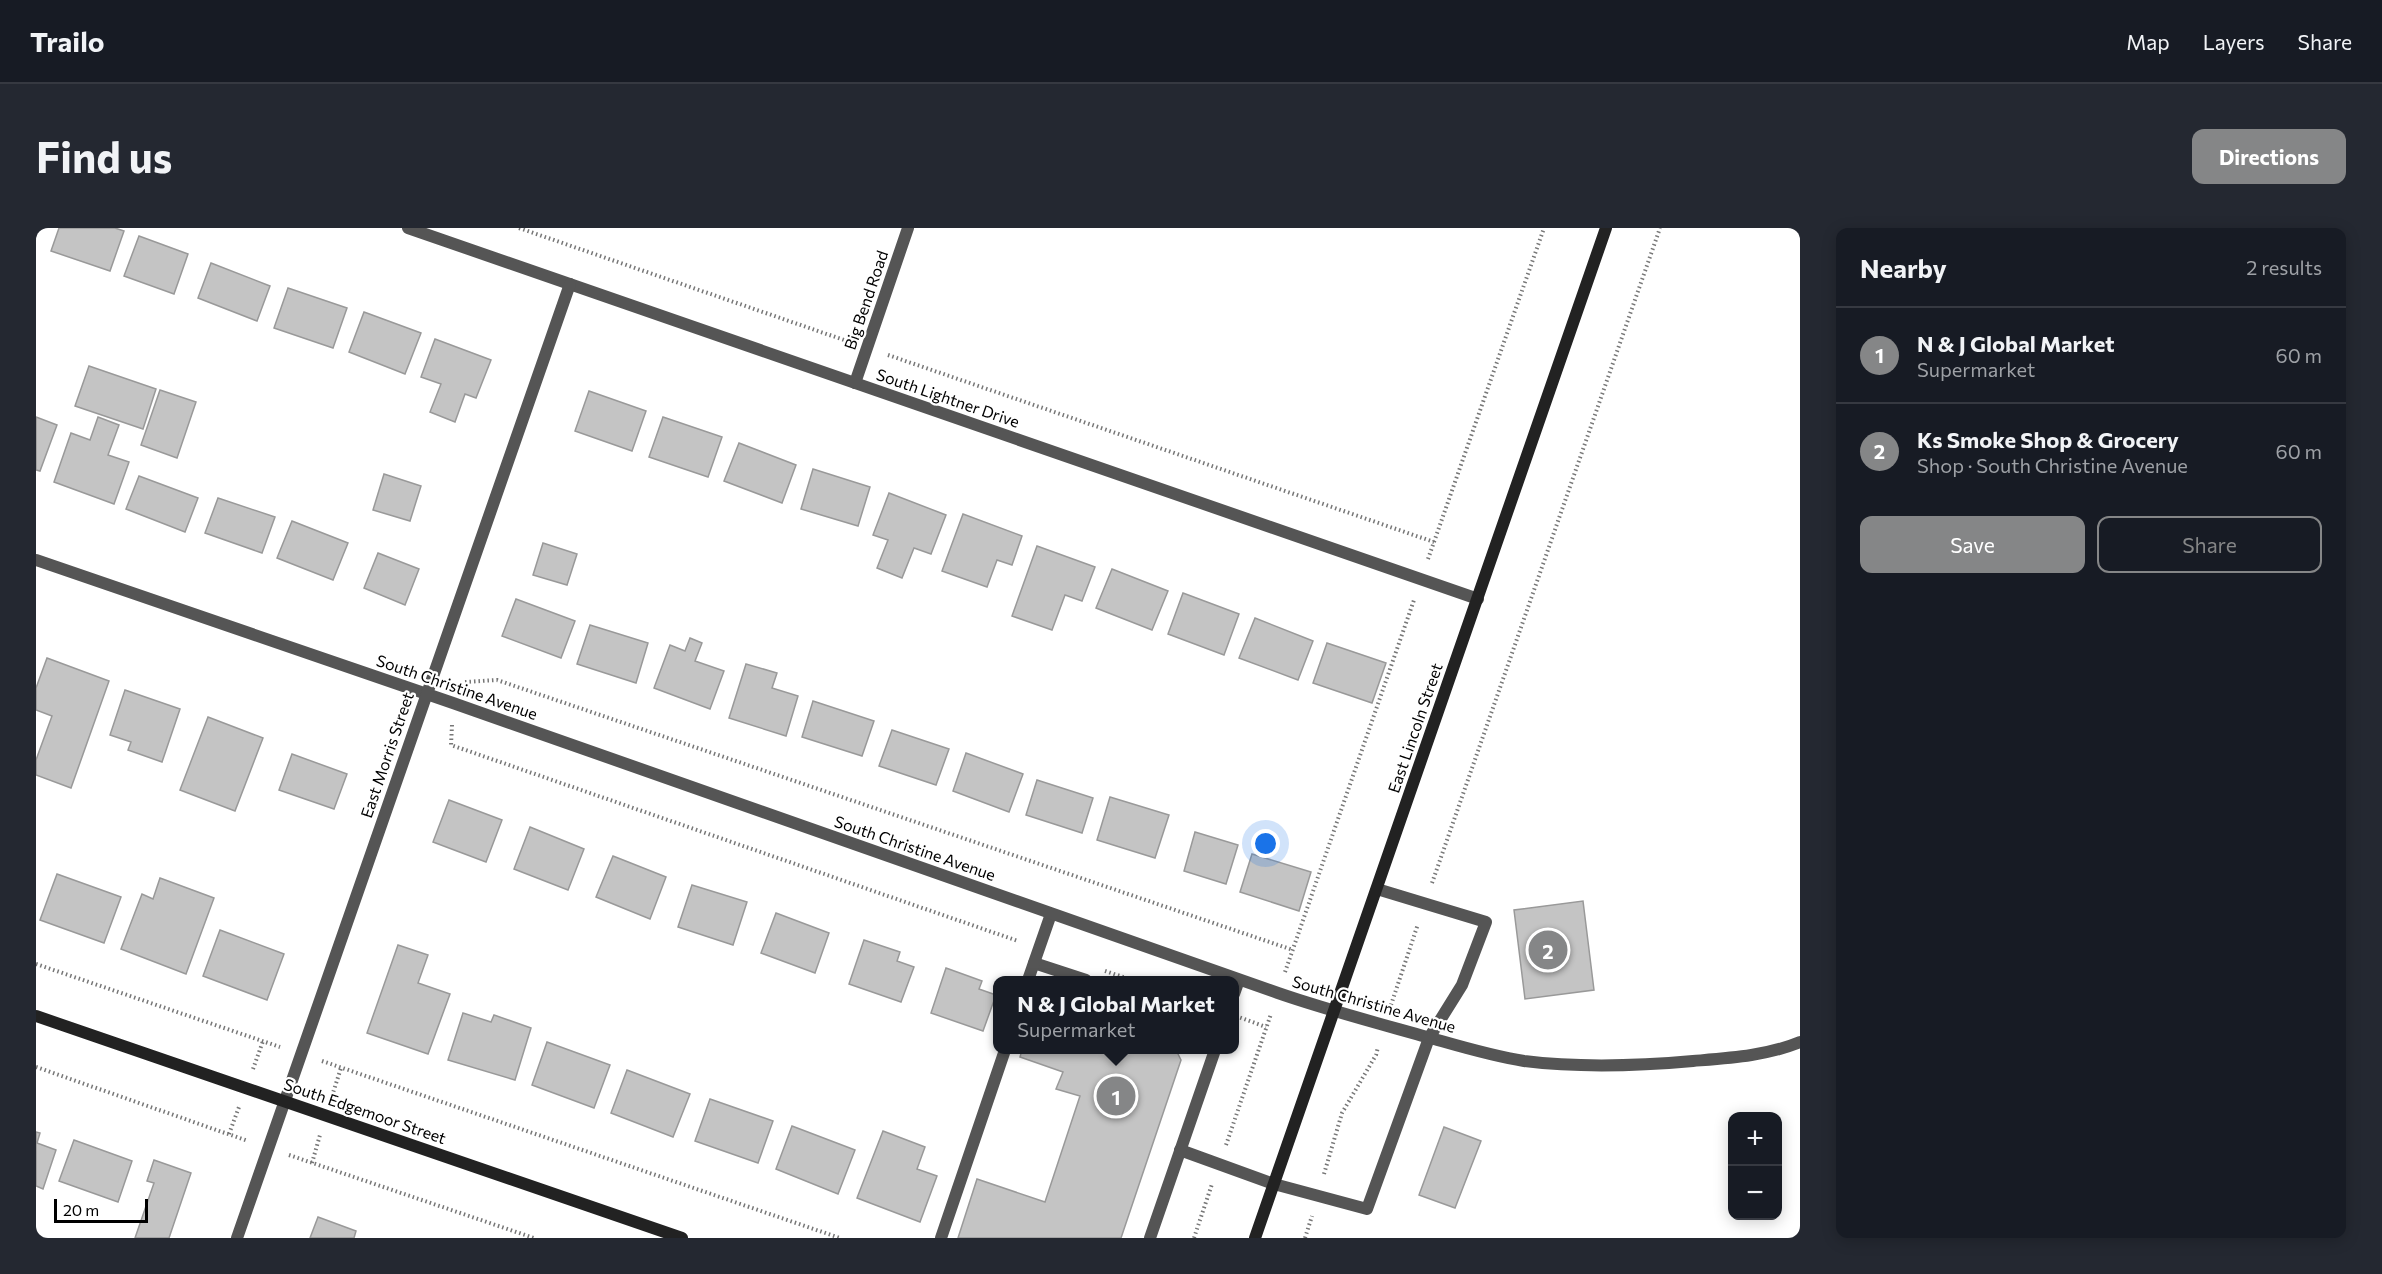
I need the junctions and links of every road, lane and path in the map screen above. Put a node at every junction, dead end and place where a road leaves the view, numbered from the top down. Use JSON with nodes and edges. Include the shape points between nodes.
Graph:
{"nodes":[{"id":1,"x":408,"y":228,"type":"edge"},
{"id":2,"x":519,"y":228,"type":"edge"},
{"id":3,"x":908,"y":228,"type":"edge"},
{"id":4,"x":1544,"y":228,"type":"edge"},
{"id":5,"x":1606,"y":228,"type":"edge"},
{"id":6,"x":1660,"y":228,"type":"edge"},
{"id":7,"x":570,"y":284,"type":"junction"},
{"id":8,"x":867,"y":347,"type":"junction"},
{"id":9,"x":855,"y":383,"type":"junction"},
{"id":10,"x":1434,"y":542,"type":"junction"},
{"id":11,"x":36,"y":560,"type":"edge"},
{"id":12,"x":1421,"y":579,"type":"junction"},
{"id":13,"x":1478,"y":598,"type":"junction"},
{"id":14,"x":426,"y":693,"type":"junction"},
{"id":15,"x":1377,"y":888,"type":"junction"},
{"id":16,"x":1426,"y":903,"type":"junction"},
{"id":17,"x":1051,"y":914,"type":"junction"},
{"id":18,"x":36,"y":963,"type":"edge"},
{"id":19,"x":1034,"y":963,"type":"junction"},
{"id":20,"x":1030,"y":976,"type":"edge"},
{"id":21,"x":1072,"y":976,"type":"edge"},
{"id":22,"x":1228,"y":976,"type":"edge"},
{"id":23,"x":1239,"y":980,"type":"edge"},
{"id":24,"x":1278,"y":993,"type":"junction"},
{"id":25,"x":1334,"y":1012,"type":"junction"},
{"id":26,"x":36,"y":1016,"type":"edge"},
{"id":27,"x":1239,"y":1018,"type":"edge"},
{"id":28,"x":1385,"y":1026,"type":"junction"},
{"id":29,"x":1266,"y":1027,"type":"junction"},
{"id":30,"x":1429,"y":1038,"type":"junction"},
{"id":31,"x":1800,"y":1042,"type":"edge"},
{"id":32,"x":300,"y":1054,"type":"junction"},
{"id":33,"x":1004,"y":1054,"type":"edge"},
{"id":34,"x":1214,"y":1054,"type":"edge"},
{"id":35,"x":284,"y":1101,"type":"junction"},
{"id":36,"x":1180,"y":1150,"type":"junction"},
{"id":37,"x":1219,"y":1164,"type":"junction"},
{"id":38,"x":1274,"y":1184,"type":"junction"},
{"id":39,"x":1318,"y":1195,"type":"junction"},
{"id":40,"x":237,"y":1238,"type":"edge"},
{"id":41,"x":682,"y":1238,"type":"edge"},
{"id":42,"x":840,"y":1238,"type":"edge"},
{"id":43,"x":941,"y":1238,"type":"edge"},
{"id":44,"x":1150,"y":1238,"type":"edge"},
{"id":45,"x":1194,"y":1238,"type":"edge"},
{"id":46,"x":1255,"y":1238,"type":"edge"},
{"id":47,"x":1305,"y":1238,"type":"edge"}],
"edges":[{"from":1,"to":7,"type":"street","name":"South Lightner Drive"},
{"from":2,"to":8,"type":"path"},
{"from":3,"to":8,"type":"street","name":"Big Bend Road"},
{"from":4,"to":10,"type":"path"},
{"from":5,"to":13,"type":"street","name":"East Lincoln Street"},
{"from":6,"to":16,"type":"path"},
{"from":7,"to":9,"type":"street","name":"South Lightner Drive"},
{"from":7,"to":14,"type":"street","name":"East Morris Street"},
{"from":8,"to":9,"type":"street","name":"Big Bend Road"},
{"from":8,"to":10,"type":"path"},
{"from":9,"to":12,"type":"street","name":"South Lightner Drive"},
{"from":10,"to":12,"type":"path"},
{"from":11,"to":14,"type":"street","name":"South Christine Avenue"},
{"from":12,"to":13,"type":"street","name":"South Lightner Drive"},
{"from":12,"to":24,"type":"path"},
{"from":13,"to":15,"type":"street","name":"East Lincoln Street"},
{"from":14,"to":17,"type":"street","name":"South Christine Avenue"},
{"from":14,"to":32,"type":"street","name":"East Morris Street"},
{"from":15,"to":16,"type":"street"},
{"from":15,"to":25,"type":"street","name":"East Lincoln Street"},
{"from":16,"to":28,"type":"path"},
{"from":16,"to":30,"type":"street","via":[[1486,922],[1462,985]]},
{"from":17,"to":19,"type":"street"},
{"from":17,"to":22,"type":"street","name":"South Christine Avenue"},
{"from":18,"to":32,"type":"path"},
{"from":19,"to":20,"type":"street"},
{"from":19,"to":21,"type":"street"},
{"from":23,"to":24,"type":"street","name":"South Christine Avenue"},
{"from":24,"to":25,"type":"street","name":"South Christine Avenue"},
{"from":24,"to":29,"type":"path"},
{"from":25,"to":28,"type":"street","name":"South Christine Avenue"},
{"from":25,"to":38,"type":"street","name":"East Lincoln Street"},
{"from":26,"to":35,"type":"street","name":"South Edgemoor Street"},
{"from":27,"to":29,"type":"path"},
{"from":28,"to":30,"type":"street","name":"South Christine Avenue"},
{"from":28,"to":39,"type":"path","via":[[1376,1055],[1342,1113]]},
{"from":29,"to":37,"type":"path"},
{"from":30,"to":31,"type":"street","name":"South Christine Avenue","via":[[1525,1061],[1598,1066],[1741,1057],[1778,1051]]},
{"from":30,"to":39,"type":"street","via":[[1367,1209]]},
{"from":32,"to":35,"type":"street","name":"East Morris Street"},
{"from":32,"to":42,"type":"path"},
{"from":33,"to":43,"type":"street"},
{"from":34,"to":36,"type":"street"},
{"from":35,"to":40,"type":"street","name":"East Morris Street"},
{"from":35,"to":41,"type":"street","name":"South Edgemoor Street"},
{"from":36,"to":37,"type":"street"},
{"from":36,"to":44,"type":"street"},
{"from":37,"to":38,"type":"street"},
{"from":37,"to":45,"type":"path"},
{"from":38,"to":39,"type":"street"},
{"from":38,"to":46,"type":"street","name":"East Lincoln Street"},
{"from":39,"to":47,"type":"path"}]}
